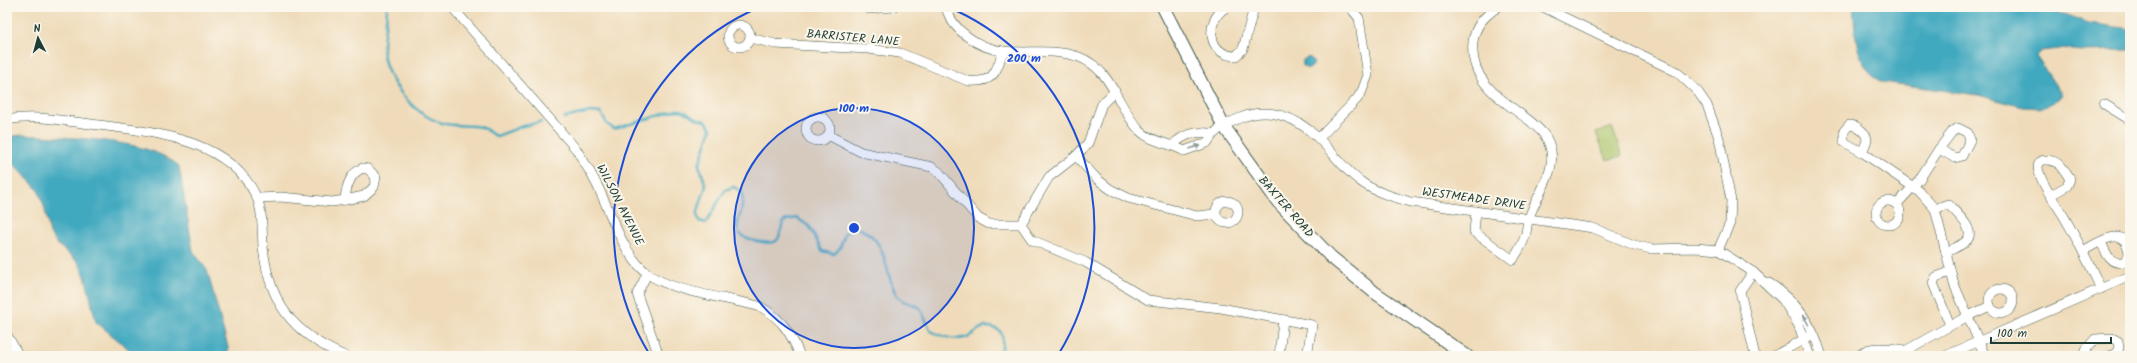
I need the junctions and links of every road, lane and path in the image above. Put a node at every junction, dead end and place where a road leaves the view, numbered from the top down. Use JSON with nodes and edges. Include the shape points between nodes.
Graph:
{"nodes":[{"id":1,"x":452,"y":7,"type":"edge"},
{"id":2,"x":893,"y":7,"type":"edge"},
{"id":3,"x":946,"y":7,"type":"edge"},
{"id":4,"x":1163,"y":7,"type":"edge"},
{"id":5,"x":1227,"y":7,"type":"edge"},
{"id":6,"x":1254,"y":7,"type":"edge"},
{"id":7,"x":1350,"y":7,"type":"edge"},
{"id":8,"x":1498,"y":7,"type":"edge"},
{"id":9,"x":1544,"y":7,"type":"edge"},
{"id":10,"x":869,"y":9,"type":"dead end"},
{"id":11,"x":750,"y":38,"type":"dead end"},
{"id":12,"x":1003,"y":51,"type":"junction"},
{"id":13,"x":1114,"y":91,"type":"junction"},
{"id":14,"x":2104,"y":104,"type":"dead end"},
{"id":15,"x":7,"y":120,"type":"edge"},
{"id":16,"x":2130,"y":120,"type":"edge"},
{"id":17,"x":1223,"y":125,"type":"junction"},
{"id":18,"x":1214,"y":134,"type":"junction"},
{"id":19,"x":828,"y":135,"type":"dead end"},
{"id":20,"x":1319,"y":138,"type":"junction"},
{"id":21,"x":1173,"y":145,"type":"junction"},
{"id":22,"x":1939,"y":149,"type":"dead end"},
{"id":23,"x":1862,"y":152,"type":"dead end"},
{"id":24,"x":1076,"y":156,"type":"junction"},
{"id":25,"x":1913,"y":186,"type":"junction"},
{"id":26,"x":2051,"y":195,"type":"dead end"},
{"id":27,"x":257,"y":198,"type":"junction"},
{"id":28,"x":345,"y":200,"type":"dead end"},
{"id":29,"x":1896,"y":204,"type":"dead end"},
{"id":30,"x":1935,"y":209,"type":"junction"},
{"id":31,"x":1476,"y":211,"type":"junction"},
{"id":32,"x":1215,"y":214,"type":"dead end"},
{"id":33,"x":1529,"y":218,"type":"junction"},
{"id":34,"x":1021,"y":224,"type":"junction"},
{"id":35,"x":2101,"y":242,"type":"dead end"},
{"id":36,"x":1718,"y":250,"type":"junction"},
{"id":37,"x":2083,"y":250,"type":"junction"},
{"id":38,"x":1946,"y":252,"type":"junction"},
{"id":39,"x":1950,"y":272,"type":"junction"},
{"id":40,"x":1754,"y":273,"type":"junction"},
{"id":41,"x":647,"y":274,"type":"junction"},
{"id":42,"x":2130,"y":276,"type":"edge"},
{"id":43,"x":2101,"y":289,"type":"junction"},
{"id":44,"x":1990,"y":306,"type":"dead end"},
{"id":45,"x":1968,"y":316,"type":"junction"},
{"id":46,"x":1283,"y":320,"type":"junction"},
{"id":47,"x":1950,"y":325,"type":"junction"},
{"id":48,"x":1813,"y":334,"type":"junction"},
{"id":49,"x":7,"y":336,"type":"edge"},
{"id":50,"x":1804,"y":339,"type":"junction"},
{"id":51,"x":1978,"y":342,"type":"junction"},
{"id":52,"x":1899,"y":354,"type":"edge"},
{"id":53,"x":19,"y":356,"type":"edge"},
{"id":54,"x":345,"y":356,"type":"edge"},
{"id":55,"x":659,"y":356,"type":"edge"},
{"id":56,"x":800,"y":356,"type":"edge"},
{"id":57,"x":1279,"y":356,"type":"edge"},
{"id":58,"x":1307,"y":356,"type":"edge"},
{"id":59,"x":1467,"y":356,"type":"edge"},
{"id":60,"x":1755,"y":356,"type":"edge"},
{"id":61,"x":1774,"y":356,"type":"edge"},
{"id":62,"x":1810,"y":356,"type":"edge"},
{"id":63,"x":1822,"y":356,"type":"edge"},
{"id":64,"x":1860,"y":356,"type":"edge"},
{"id":65,"x":1945,"y":356,"type":"edge"},
{"id":66,"x":1985,"y":356,"type":"edge"},
{"id":67,"x":2084,"y":356,"type":"edge"},
{"id":68,"x":2110,"y":356,"type":"edge"}],
"edges":[{"from":1,"to":41,"type":"street","name":"WILSON AVENUE","via":[[576,149],[589,169],[625,244]]},
{"from":2,"to":10,"type":"street"},
{"from":3,"to":12,"type":"street","name":"WESTMEADE DRIVE","via":[[948,16],[965,36]]},
{"from":4,"to":17,"type":"main road","name":"BAXTER ROAD"},
{"from":5,"to":6,"type":"street","via":[[1212,24],[1212,40],[1223,53],[1236,56],[1243,49]]},
{"from":7,"to":20,"type":"street","via":[[1359,18],[1367,68],[1366,83],[1357,99]]},
{"from":8,"to":33,"type":"street","via":[[1479,23],[1474,34],[1473,48],[1480,79],[1493,94],[1542,131],[1548,139],[1552,156],[1549,172]]},
{"from":9,"to":36,"type":"street","via":[[1677,72],[1698,92],[1707,105],[1719,138],[1731,201],[1730,223]]},
{"from":11,"to":12,"type":"street","name":"BARRISTER LANE","via":[[775,44],[900,53],[976,82],[992,77]]},
{"from":12,"to":13,"type":"street","name":"WESTMEADE DRIVE","via":[[1060,53],[1079,57],[1096,66]]},
{"from":13,"to":21,"type":"street","name":"WESTMEADE DRIVE","via":[[1129,118],[1141,132]]},
{"from":13,"to":24,"type":"street","via":[[1102,104],[1088,143]]},
{"from":14,"to":16,"type":"street"},
{"from":15,"to":27,"type":"street","via":[[31,116],[184,140],[218,156],[238,172]]},
{"from":17,"to":18,"type":"street","name":"WESTMEADE DRIVE"},
{"from":17,"to":20,"type":"street","name":"WESTMEADE DRIVE","via":[[1253,112],[1266,112],[1288,118]]},
{"from":17,"to":59,"type":"main road","name":"BAXTER ROAD","via":[[1278,202],[1331,257],[1374,292]]},
{"from":18,"to":21,"type":"street","via":[[1202,131],[1179,139]]},
{"from":21,"to":18,"type":"street","name":"WESTMEADE DRIVE","one_way":true,"via":[[1184,151],[1207,143]]},
{"from":19,"to":34,"type":"street","via":[[861,152],[932,167],[978,218],[989,224]]},
{"from":20,"to":31,"type":"street","name":"WESTMEADE DRIVE","via":[[1346,171],[1362,183],[1411,202]]},
{"from":22,"to":25,"type":"street"},
{"from":23,"to":25,"type":"street"},
{"from":24,"to":32,"type":"street","via":[[1097,179],[1128,198],[1197,216]]},
{"from":24,"to":34,"type":"street","via":[[1049,177]]},
{"from":25,"to":29,"type":"street"},
{"from":25,"to":30,"type":"street"},
{"from":26,"to":37,"type":"street"},
{"from":27,"to":28,"type":"street","via":[[281,197],[332,202]]},
{"from":27,"to":54,"type":"street","via":[[269,282],[277,303],[309,336]]},
{"from":30,"to":38,"type":"street"},
{"from":30,"to":38,"type":"street","via":[[1948,204],[1969,229],[1970,235],[1966,242]]},
{"from":31,"to":33,"type":"street","name":"WESTMEADE DRIVE"},
{"from":31,"to":33,"type":"street","via":[[1474,232],[1513,260],[1524,241]]},
{"from":33,"to":36,"type":"street","name":"WESTMEADE DRIVE","via":[[1599,230],[1634,245],[1651,249]]},
{"from":34,"to":46,"type":"street","via":[[1032,240],[1085,262],[1148,300],[1221,308]]},
{"from":35,"to":37,"type":"street"},
{"from":36,"to":40,"type":"street","name":"WESTMEADE DRIVE"},
{"from":37,"to":43,"type":"street"},
{"from":38,"to":39,"type":"street"},
{"from":39,"to":45,"type":"street"},
{"from":39,"to":47,"type":"street","via":[[1936,277],[1933,283]]},
{"from":48,"to":40,"type":"street","name":"WESTMEADE DRIVE","one_way":true,"via":[[1801,311],[1784,292]]},
{"from":40,"to":50,"type":"street","name":"WESTMEADE DRIVE","via":[[1790,310]]},
{"from":40,"to":60,"type":"street","via":[[1740,291]]},
{"from":41,"to":55,"type":"street","via":[[637,294]]},
{"from":41,"to":56,"type":"street","name":"WILSON AVENUE","via":[[685,289],[761,306],[789,330]]},
{"from":42,"to":43,"type":"street"},
{"from":43,"to":51,"type":"street"},
{"from":44,"to":45,"type":"street"},
{"from":45,"to":47,"type":"street"},
{"from":45,"to":51,"type":"street"},
{"from":46,"to":57,"type":"street"},
{"from":46,"to":58,"type":"street","via":[[1312,325]]},
{"from":47,"to":52,"type":"street"},
{"from":48,"to":50,"type":"street"},
{"from":48,"to":63,"type":"street","name":"WESTMEADE DRIVE"},
{"from":49,"to":53,"type":"street"},
{"from":50,"to":61,"type":"street"},
{"from":50,"to":62,"type":"street","name":"WESTMEADE DRIVE"},
{"from":51,"to":65,"type":"street"},
{"from":51,"to":66,"type":"street"},
{"from":52,"to":64,"type":"street","via":[[1901,349],[1867,349]]},
{"from":67,"to":68,"type":"street","via":[[2095,339],[2112,338],[2118,341],[2120,348],[2116,354]]}]}
